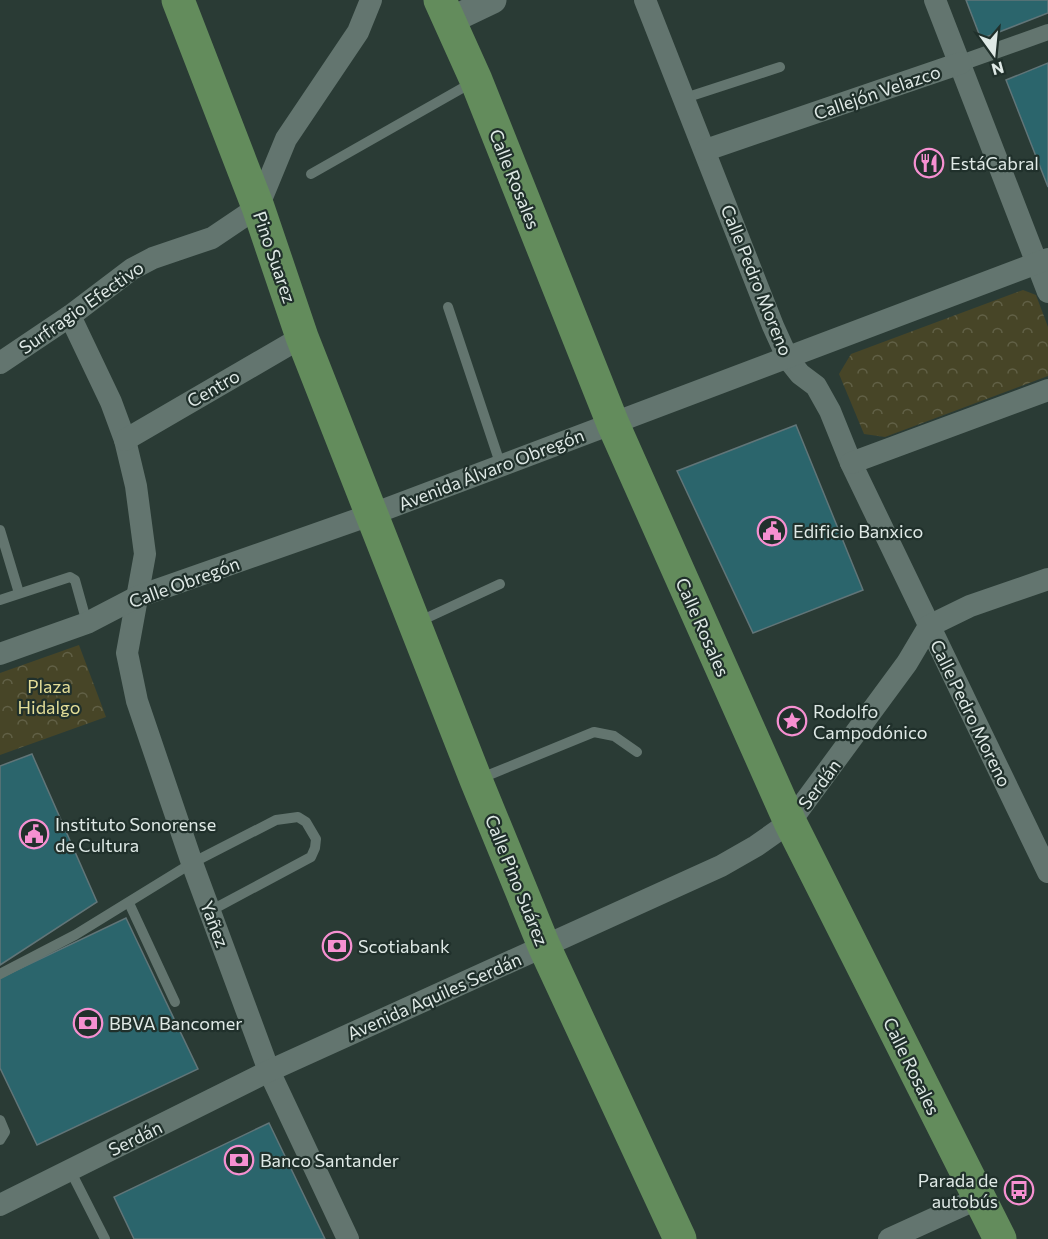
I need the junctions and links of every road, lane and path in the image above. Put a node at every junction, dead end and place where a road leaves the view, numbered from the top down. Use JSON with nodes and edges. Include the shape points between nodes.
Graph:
{"nodes":[{"id":1,"x":178,"y":0,"type":"edge"},
{"id":2,"x":371,"y":0,"type":"edge"},
{"id":3,"x":493,"y":0,"type":"edge"},
{"id":4,"x":935,"y":0,"type":"edge"},
{"id":5,"x":647,"y":1,"type":"edge"},
{"id":6,"x":444,"y":11,"type":"edge"},
{"id":7,"x":1048,"y":32,"type":"edge"},
{"id":8,"x":961,"y":63,"type":"junction"},
{"id":9,"x":780,"y":67,"type":"dead end"},
{"id":10,"x":476,"y":80,"type":"junction"},
{"id":11,"x":686,"y":98,"type":"junction"},
{"id":12,"x":706,"y":150,"type":"junction"},
{"id":13,"x":311,"y":174,"type":"dead end"},
{"id":14,"x":258,"y":207,"type":"junction"},
{"id":15,"x":1042,"y":261,"type":"edge"},
{"id":16,"x":1048,"y":292,"type":"edge"},
{"id":17,"x":448,"y":307,"type":"dead end"},
{"id":18,"x":70,"y":316,"type":"junction"},
{"id":19,"x":302,"y":337,"type":"junction"},
{"id":20,"x":788,"y":359,"type":"junction"},
{"id":21,"x":0,"y":363,"type":"edge"},
{"id":22,"x":1048,"y":390,"type":"edge"},
{"id":23,"x":613,"y":424,"type":"junction"},
{"id":24,"x":124,"y":440,"type":"junction"},
{"id":25,"x":851,"y":464,"type":"junction"},
{"id":26,"x":501,"y":466,"type":"junction"},
{"id":27,"x":370,"y":515,"type":"junction"},
{"id":28,"x":0,"y":530,"type":"edge"},
{"id":29,"x":1048,"y":579,"type":"edge"},
{"id":30,"x":500,"y":584,"type":"dead end"},
{"id":31,"x":19,"y":593,"type":"junction"},
{"id":32,"x":137,"y":597,"type":"junction"},
{"id":33,"x":0,"y":600,"type":"edge"},
{"id":34,"x":87,"y":623,"type":"junction"},
{"id":35,"x":414,"y":624,"type":"junction"},
{"id":36,"x":928,"y":626,"type":"junction"},
{"id":37,"x":0,"y":654,"type":"edge"},
{"id":38,"x":637,"y":753,"type":"dead end"},
{"id":39,"x":476,"y":780,"type":"junction"},
{"id":40,"x":790,"y":822,"type":"junction"},
{"id":41,"x":1046,"y":861,"type":"edge"},
{"id":42,"x":192,"y":863,"type":"junction"},
{"id":43,"x":129,"y":903,"type":"junction"},
{"id":44,"x":210,"y":911,"type":"junction"},
{"id":45,"x":544,"y":946,"type":"junction"},
{"id":46,"x":0,"y":974,"type":"edge"},
{"id":47,"x":175,"y":1002,"type":"dead end"},
{"id":48,"x":269,"y":1071,"type":"junction"},
{"id":49,"x":0,"y":1120,"type":"edge"},
{"id":50,"x":0,"y":1140,"type":"edge"},
{"id":51,"x":70,"y":1170,"type":"junction"},
{"id":52,"x":979,"y":1198,"type":"junction"},
{"id":53,"x":0,"y":1204,"type":"edge"},
{"id":54,"x":105,"y":1239,"type":"edge"},
{"id":55,"x":348,"y":1239,"type":"edge"},
{"id":56,"x":680,"y":1239,"type":"edge"},
{"id":57,"x":889,"y":1239,"type":"edge"},
{"id":58,"x":1000,"y":1239,"type":"edge"}],
"edges":[{"from":1,"to":14,"type":"main road","name":"Pino Suarez"},
{"from":2,"to":14,"type":"street","via":[[358,32],[286,139]]},
{"from":3,"to":6,"type":"street"},
{"from":4,"to":8,"type":"street"},
{"from":5,"to":11,"type":"street","name":"Calle Pedro Moreno"},
{"from":6,"to":10,"type":"main road","name":"Calle Rosales"},
{"from":7,"to":8,"type":"street","name":"Callejón Velazco"},
{"from":8,"to":12,"type":"street","name":"Callejón Velazco"},
{"from":8,"to":15,"type":"street"},
{"from":9,"to":11,"type":"lane"},
{"from":10,"to":13,"type":"lane"},
{"from":10,"to":23,"type":"main road","name":"Calle Rosales"},
{"from":11,"to":12,"type":"street","name":"Calle Pedro Moreno"},
{"from":12,"to":20,"type":"street","name":"Calle Pedro Moreno"},
{"from":14,"to":18,"type":"street","name":"Surfragio Efectivo","via":[[212,238],[132,269]]},
{"from":14,"to":19,"type":"main road","name":"Pino Suarez"},
{"from":15,"to":16,"type":"street"},
{"from":15,"to":20,"type":"street","name":"Avenida Álvaro Obregón"},
{"from":17,"to":26,"type":"lane"},
{"from":18,"to":21,"type":"street","name":"Surfragio Efectivo"},
{"from":18,"to":24,"type":"street","name":"Yañez","via":[[111,402]]},
{"from":19,"to":24,"type":"street","name":"Centro"},
{"from":19,"to":27,"type":"main road","name":"Pino Suarez"},
{"from":20,"to":23,"type":"street","name":"Avenida Álvaro Obregón"},
{"from":20,"to":25,"type":"street","name":"Calle Pedro Moreno","via":[[816,386]]},
{"from":22,"to":25,"type":"street"},
{"from":23,"to":26,"type":"street","name":"Avenida Álvaro Obregón"},
{"from":23,"to":40,"type":"main road","name":"Calle Rosales"},
{"from":24,"to":32,"type":"street","name":"Yañez","via":[[136,486],[145,554]]},
{"from":25,"to":36,"type":"street","name":"Calle Pedro Moreno"},
{"from":26,"to":27,"type":"street","name":"Avenida Álvaro Obregón"},
{"from":27,"to":32,"type":"street","name":"Calle Obregón"},
{"from":27,"to":35,"type":"main road","name":"Calle Pino Suárez"},
{"from":28,"to":31,"type":"lane"},
{"from":29,"to":36,"type":"street","via":[[970,606]]},
{"from":30,"to":35,"type":"lane"},
{"from":31,"to":33,"type":"lane"},
{"from":31,"to":34,"type":"lane","via":[[70,576],[75,580]]},
{"from":32,"to":34,"type":"street","name":"Calle Obregón"},
{"from":32,"to":42,"type":"street","name":"Yañez","via":[[127,653],[137,701]]},
{"from":34,"to":37,"type":"street","name":"Calle Obregón"},
{"from":35,"to":39,"type":"main road","name":"Calle Pino Suárez"},
{"from":36,"to":40,"type":"street","name":"Serdán","via":[[907,663]]},
{"from":36,"to":41,"type":"street","name":"Calle Pedro Moreno"},
{"from":38,"to":39,"type":"lane","via":[[614,736],[594,732]]},
{"from":39,"to":45,"type":"main road","name":"Calle Pino Suárez"},
{"from":40,"to":45,"type":"street","name":"Avenida Aquiles Serdán","via":[[721,866]]},
{"from":40,"to":52,"type":"main road","name":"Calle Rosales"},
{"from":42,"to":43,"type":"lane"},
{"from":42,"to":44,"type":"street","name":"Yañez"},
{"from":42,"to":44,"type":"lane","via":[[289,817],[306,822],[316,839],[311,857],[303,863]]},
{"from":43,"to":46,"type":"lane"},
{"from":43,"to":47,"type":"lane"},
{"from":44,"to":48,"type":"street","name":"Yañez"},
{"from":45,"to":48,"type":"street","name":"Avenida Aquiles Serdán"},
{"from":45,"to":56,"type":"main road","name":"Calle Pino Suárez"},
{"from":48,"to":51,"type":"street","name":"Serdán"},
{"from":48,"to":55,"type":"street","name":"Yañez"},
{"from":49,"to":50,"type":"lane","via":[[5,1132]]},
{"from":51,"to":53,"type":"street","name":"Serdán"},
{"from":51,"to":54,"type":"lane"},
{"from":52,"to":57,"type":"street"},
{"from":52,"to":58,"type":"main road","name":"Calle Rosales"}]}
